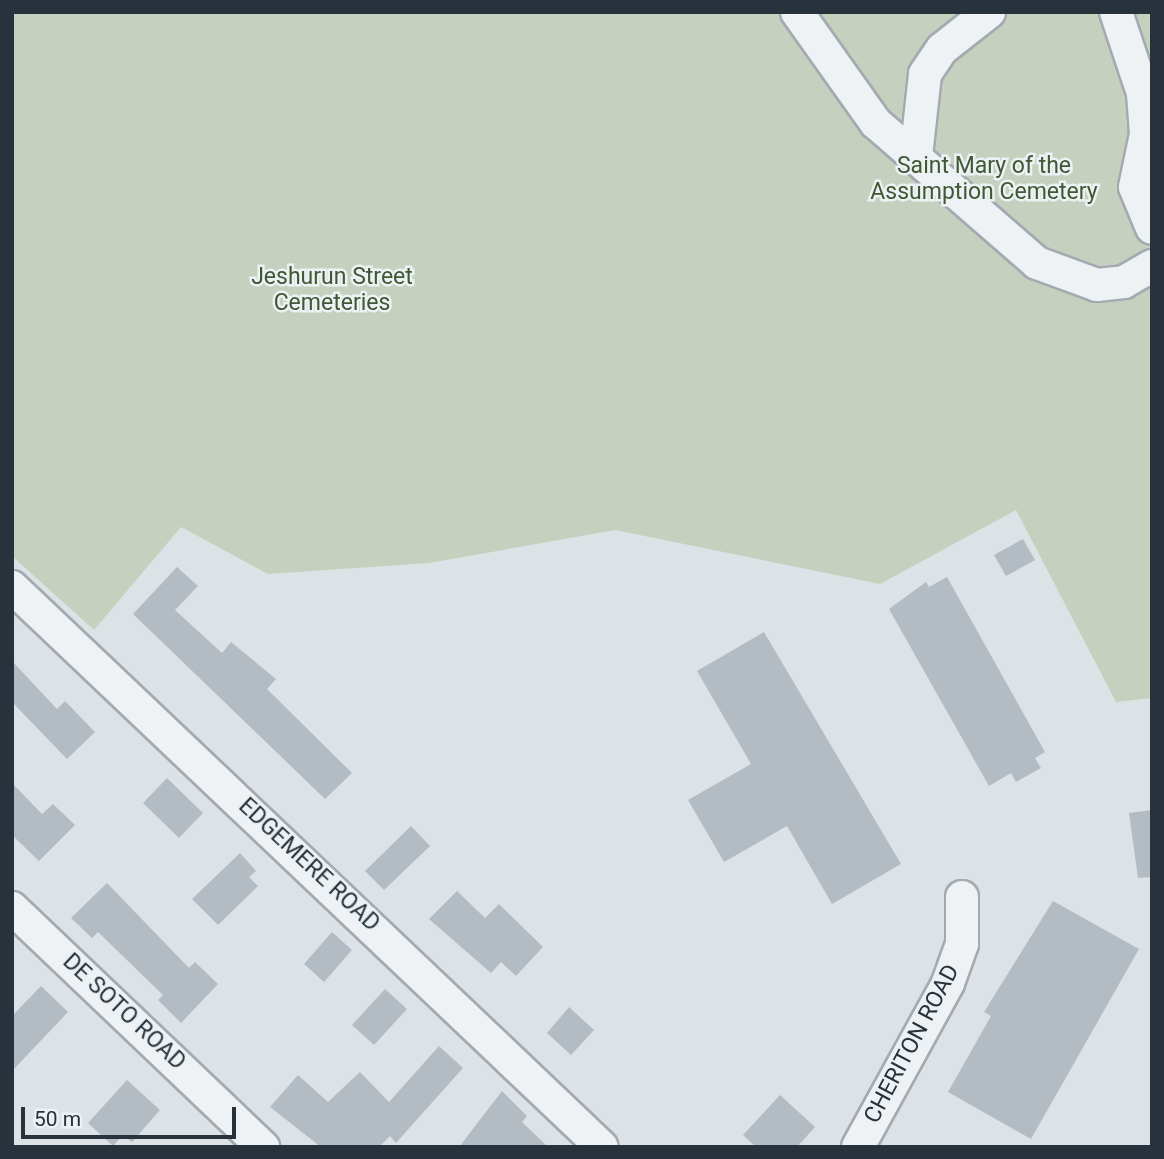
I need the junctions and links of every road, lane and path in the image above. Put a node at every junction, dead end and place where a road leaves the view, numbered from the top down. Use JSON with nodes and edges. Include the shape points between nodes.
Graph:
{"nodes":[{"id":1,"x":797,"y":12,"type":"edge"},
{"id":2,"x":989,"y":12,"type":"edge"},
{"id":3,"x":1116,"y":12,"type":"edge"},
{"id":4,"x":916,"y":156,"type":"junction"},
{"id":5,"x":1152,"y":228,"type":"edge"},
{"id":6,"x":1152,"y":266,"type":"edge"},
{"id":7,"x":12,"y":587,"type":"edge"},
{"id":8,"x":962,"y":897,"type":"dead end"},
{"id":9,"x":12,"y":908,"type":"edge"},
{"id":10,"x":263,"y":1147,"type":"edge"},
{"id":11,"x":602,"y":1147,"type":"edge"},
{"id":12,"x":858,"y":1147,"type":"edge"}],
"edges":[{"from":1,"to":4,"type":"street","via":[[866,111]]},
{"from":2,"to":4,"type":"street","via":[[942,49],[925,74]]},
{"from":3,"to":5,"type":"street","via":[[1143,93],[1146,134],[1135,187]]},
{"from":4,"to":6,"type":"street","via":[[986,226],[1055,273],[1115,284]]},
{"from":7,"to":11,"type":"street","name":"EDGEMERE ROAD"},
{"from":8,"to":12,"type":"street","name":"CHERITON ROAD","via":[[964,933],[948,983]]},
{"from":9,"to":10,"type":"street","name":"DE SOTO ROAD"}]}
